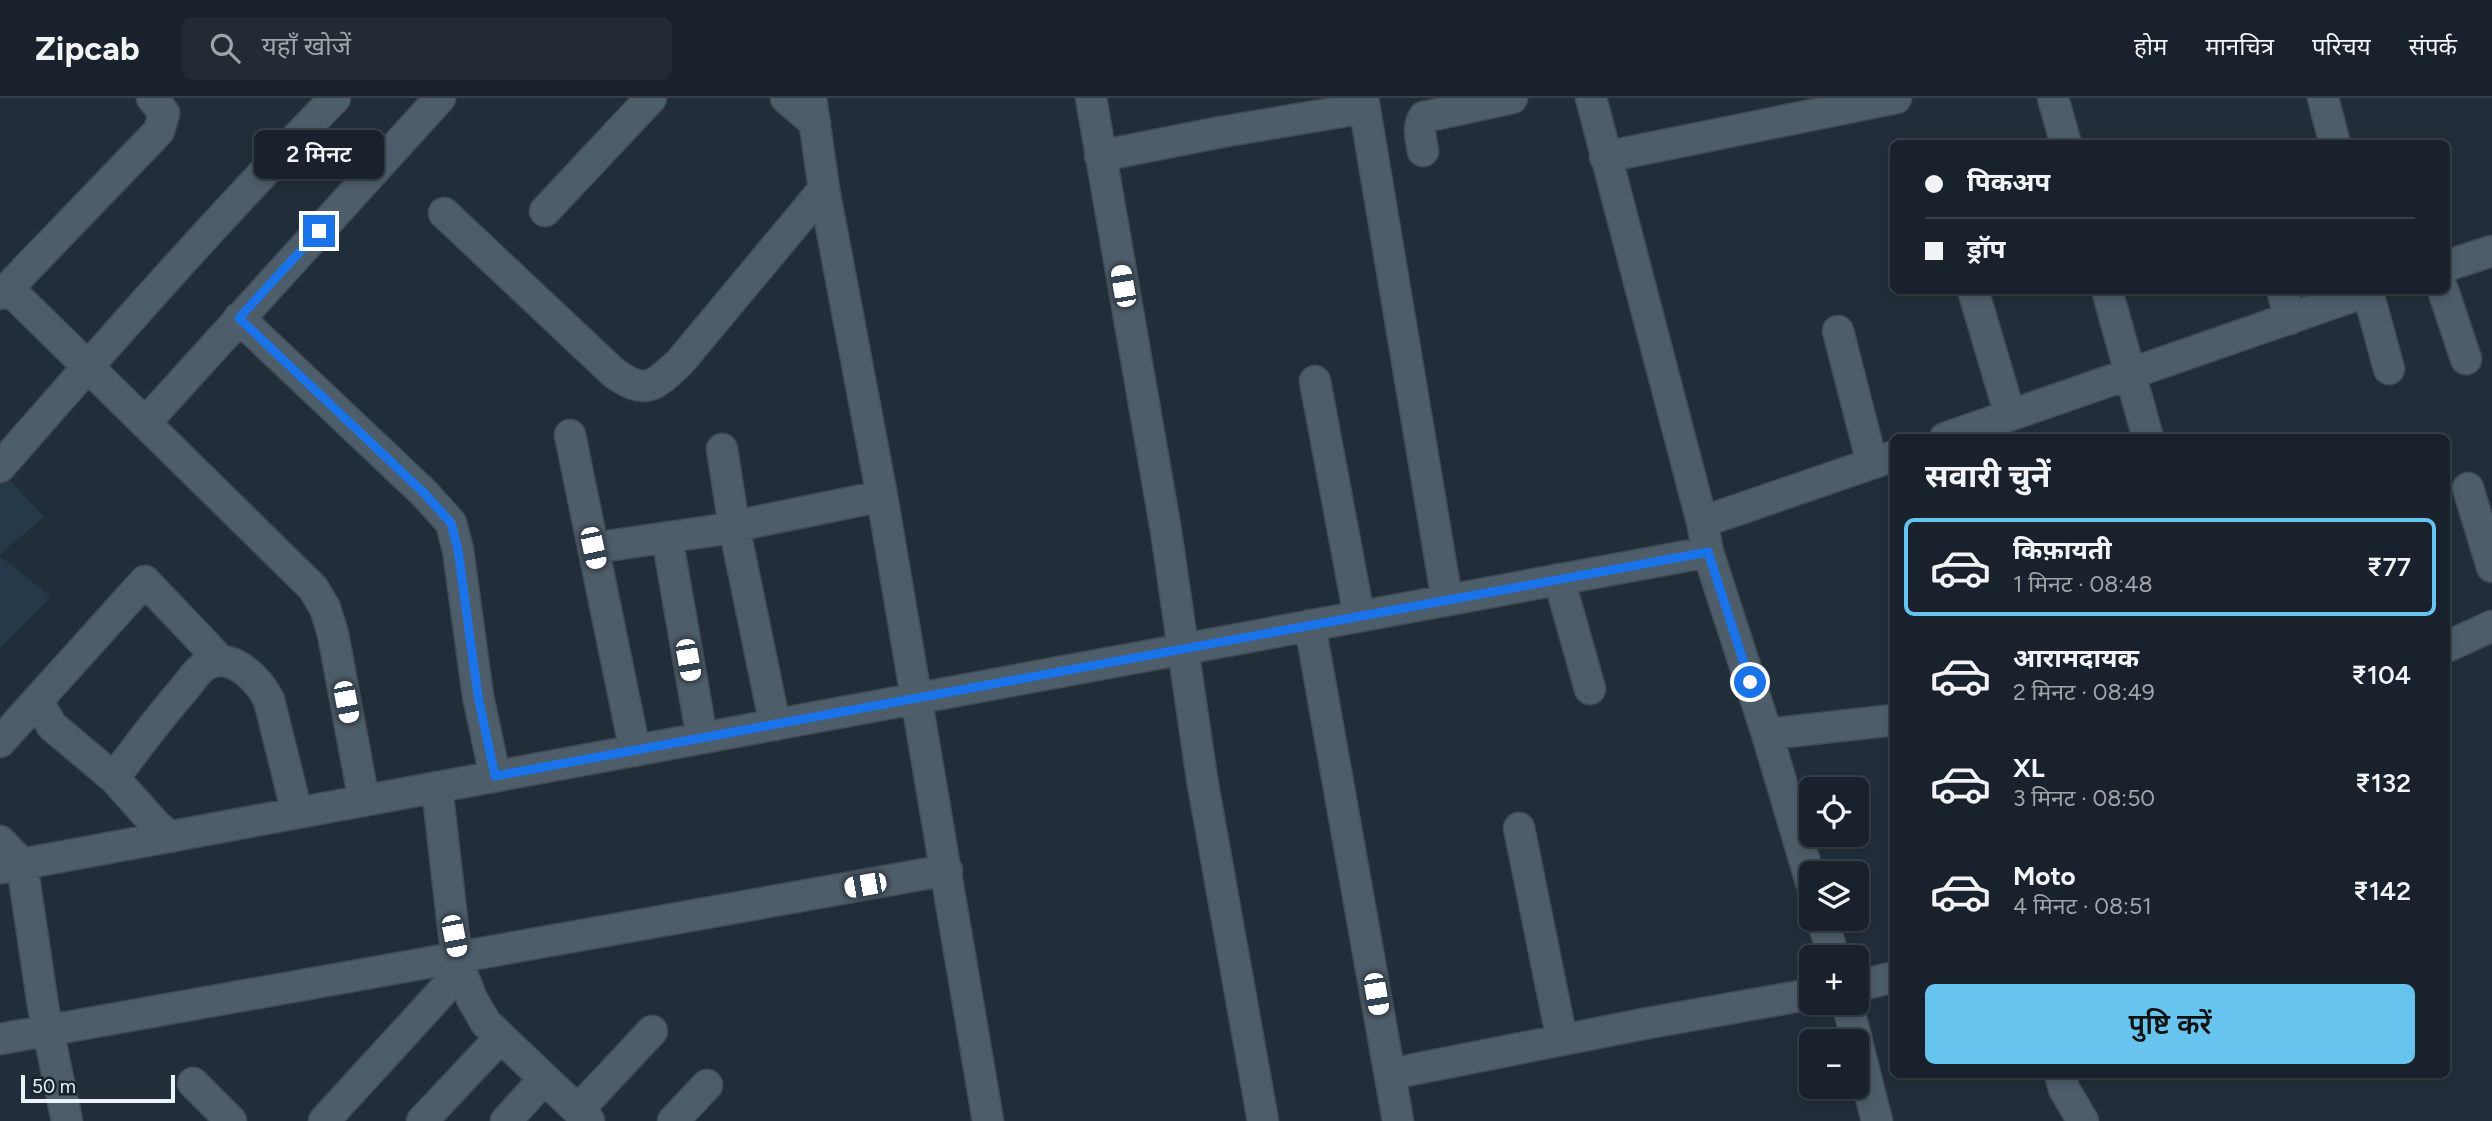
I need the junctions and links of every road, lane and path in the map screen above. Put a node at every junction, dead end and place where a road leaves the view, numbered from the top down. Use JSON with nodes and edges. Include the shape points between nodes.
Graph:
{"nodes":[{"id":1,"x":152,"y":98,"type":"edge"},
{"id":2,"x":335,"y":98,"type":"edge"},
{"id":3,"x":440,"y":98,"type":"edge"},
{"id":4,"x":651,"y":98,"type":"edge"},
{"id":5,"x":786,"y":98,"type":"edge"},
{"id":6,"x":1091,"y":98,"type":"edge"},
{"id":7,"x":1512,"y":98,"type":"edge"},
{"id":8,"x":1591,"y":98,"type":"edge"},
{"id":9,"x":1896,"y":98,"type":"edge"},
{"id":10,"x":2053,"y":98,"type":"edge"},
{"id":11,"x":2323,"y":98,"type":"edge"},
{"id":12,"x":1363,"y":103,"type":"edge"},
{"id":13,"x":813,"y":111,"type":"edge"},
{"id":14,"x":2065,"y":140,"type":"edge"},
{"id":15,"x":2334,"y":140,"type":"edge"},
{"id":16,"x":1423,"y":151,"type":"dead end"},
{"id":17,"x":1100,"y":156,"type":"junction"},
{"id":18,"x":1605,"y":158,"type":"junction"},
{"id":19,"x":824,"y":189,"type":"junction"},
{"id":20,"x":545,"y":211,"type":"dead end"},
{"id":21,"x":444,"y":212,"type":"dead end"},
{"id":22,"x":2492,"y":251,"type":"edge"},
{"id":23,"x":2450,"y":265,"type":"edge"},
{"id":24,"x":4,"y":292,"type":"edge"},
{"id":25,"x":1974,"y":294,"type":"edge"},
{"id":26,"x":2108,"y":294,"type":"edge"},
{"id":27,"x":2351,"y":294,"type":"edge"},
{"id":28,"x":2370,"y":294,"type":"edge"},
{"id":29,"x":2443,"y":294,"type":"edge"},
{"id":30,"x":2286,"y":305,"type":"edge"},
{"id":31,"x":239,"y":318,"type":"junction"},
{"id":32,"x":1838,"y":331,"type":"dead end"},
{"id":33,"x":2466,"y":359,"type":"dead end"},
{"id":34,"x":86,"y":367,"type":"junction"},
{"id":35,"x":2389,"y":369,"type":"dead end"},
{"id":36,"x":2131,"y":374,"type":"junction"},
{"id":37,"x":1315,"y":382,"type":"dead end"},
{"id":38,"x":2010,"y":415,"type":"junction"},
{"id":39,"x":145,"y":423,"type":"junction"},
{"id":40,"x":1956,"y":434,"type":"edge"},
{"id":41,"x":2147,"y":434,"type":"edge"},
{"id":42,"x":570,"y":435,"type":"dead end"},
{"id":43,"x":722,"y":449,"type":"dead end"},
{"id":44,"x":1883,"y":460,"type":"edge"},
{"id":45,"x":0,"y":467,"type":"edge"},
{"id":46,"x":2468,"y":488,"type":"dead end"},
{"id":47,"x":882,"y":496,"type":"junction"},
{"id":48,"x":1702,"y":522,"type":"junction"},
{"id":49,"x":734,"y":526,"type":"junction"},
{"id":50,"x":667,"y":537,"type":"junction"},
{"id":51,"x":593,"y":548,"type":"junction"},
{"id":52,"x":1708,"y":552,"type":"junction"},
{"id":53,"x":2492,"y":567,"type":"edge"},
{"id":54,"x":1559,"y":579,"type":"junction"},
{"id":55,"x":1447,"y":600,"type":"junction"},
{"id":56,"x":1359,"y":616,"type":"junction"},
{"id":57,"x":1310,"y":625,"type":"junction"},
{"id":58,"x":2491,"y":629,"type":"edge"},
{"id":59,"x":2450,"y":645,"type":"edge"},
{"id":60,"x":1181,"y":649,"type":"junction"},
{"id":61,"x":221,"y":661,"type":"junction"},
{"id":62,"x":1590,"y":689,"type":"dead end"},
{"id":63,"x":917,"y":698,"type":"junction"},
{"id":64,"x":38,"y":702,"type":"junction"},
{"id":65,"x":1890,"y":720,"type":"edge"},
{"id":66,"x":775,"y":725,"type":"junction"},
{"id":67,"x":1767,"y":734,"type":"junction"},
{"id":68,"x":702,"y":738,"type":"junction"},
{"id":69,"x":0,"y":742,"type":"edge"},
{"id":70,"x":635,"y":751,"type":"junction"},
{"id":71,"x":495,"y":776,"type":"junction"},
{"id":72,"x":114,"y":778,"type":"junction"},
{"id":73,"x":437,"y":787,"type":"junction"},
{"id":74,"x":364,"y":801,"type":"junction"},
{"id":75,"x":297,"y":813,"type":"junction"},
{"id":76,"x":1519,"y":828,"type":"dead end"},
{"id":77,"x":170,"y":837,"type":"junction"},
{"id":78,"x":0,"y":841,"type":"edge"},
{"id":79,"x":1805,"y":861,"type":"edge"},
{"id":80,"x":11,"y":866,"type":"edge"},
{"id":81,"x":947,"y":870,"type":"junction"},
{"id":82,"x":460,"y":964,"type":"junction"},
{"id":83,"x":1890,"y":978,"type":"edge"},
{"id":84,"x":1869,"y":983,"type":"edge"},
{"id":85,"x":1799,"y":996,"type":"edge"},
{"id":86,"x":48,"y":1030,"type":"junction"},
{"id":87,"x":652,"y":1031,"type":"dead end"},
{"id":88,"x":500,"y":1038,"type":"junction"},
{"id":89,"x":0,"y":1039,"type":"edge"},
{"id":90,"x":1562,"y":1040,"type":"junction"},
{"id":91,"x":1390,"y":1074,"type":"junction"},
{"id":92,"x":2061,"y":1078,"type":"edge"},
{"id":93,"x":544,"y":1079,"type":"junction"},
{"id":94,"x":192,"y":1083,"type":"dead end"},
{"id":95,"x":708,"y":1085,"type":"dead end"},
{"id":96,"x":1869,"y":1089,"type":"edge"},
{"id":97,"x":584,"y":1116,"type":"edge"},
{"id":98,"x":66,"y":1121,"type":"edge"},
{"id":99,"x":231,"y":1121,"type":"edge"},
{"id":100,"x":324,"y":1121,"type":"edge"},
{"id":101,"x":422,"y":1121,"type":"edge"},
{"id":102,"x":506,"y":1121,"type":"edge"},
{"id":103,"x":673,"y":1121,"type":"edge"},
{"id":104,"x":988,"y":1121,"type":"edge"},
{"id":105,"x":1263,"y":1121,"type":"edge"},
{"id":106,"x":1398,"y":1121,"type":"edge"},
{"id":107,"x":1877,"y":1121,"type":"edge"},
{"id":108,"x":2083,"y":1121,"type":"edge"}],
"edges":[{"from":1,"to":24,"type":"street","via":[[164,113],[159,131]]},
{"from":2,"to":34,"type":"street"},
{"from":3,"to":31,"type":"street"},
{"from":4,"to":20,"type":"street"},
{"from":5,"to":13,"type":"street"},
{"from":6,"to":17,"type":"street"},
{"from":7,"to":16,"type":"street","via":[[1424,117],[1419,132]]},
{"from":8,"to":18,"type":"street"},
{"from":9,"to":18,"type":"street"},
{"from":10,"to":14,"type":"street"},
{"from":11,"to":15,"type":"street"},
{"from":12,"to":17,"type":"street"},
{"from":12,"to":55,"type":"street"},
{"from":13,"to":19,"type":"street"},
{"from":17,"to":60,"type":"street","via":[[1166,531]]},
{"from":18,"to":48,"type":"street"},
{"from":19,"to":21,"type":"street","via":[[680,362],[646,387],[630,384],[614,373]]},
{"from":19,"to":47,"type":"street"},
{"from":22,"to":23,"type":"street"},
{"from":24,"to":34,"type":"street","via":[[16,295]]},
{"from":25,"to":38,"type":"street"},
{"from":26,"to":36,"type":"street"},
{"from":27,"to":30,"type":"street"},
{"from":28,"to":35,"type":"street"},
{"from":29,"to":33,"type":"street"},
{"from":30,"to":36,"type":"street"},
{"from":31,"to":39,"type":"street"},
{"from":31,"to":71,"type":"street","via":[[451,523]]},
{"from":32,"to":44,"type":"street"},
{"from":34,"to":39,"type":"street"},
{"from":34,"to":45,"type":"street"},
{"from":36,"to":38,"type":"street"},
{"from":36,"to":41,"type":"street"},
{"from":37,"to":56,"type":"street"},
{"from":38,"to":40,"type":"street"},
{"from":39,"to":74,"type":"street","via":[[291,564],[325,608]]},
{"from":42,"to":51,"type":"street"},
{"from":43,"to":49,"type":"street"},
{"from":44,"to":48,"type":"street"},
{"from":46,"to":53,"type":"street"},
{"from":47,"to":49,"type":"street"},
{"from":47,"to":63,"type":"street"},
{"from":48,"to":52,"type":"street"},
{"from":49,"to":50,"type":"street"},
{"from":49,"to":66,"type":"street"},
{"from":50,"to":51,"type":"street"},
{"from":50,"to":68,"type":"street"},
{"from":51,"to":70,"type":"street"},
{"from":52,"to":54,"type":"street"},
{"from":52,"to":67,"type":"street"},
{"from":54,"to":55,"type":"street"},
{"from":54,"to":62,"type":"street"},
{"from":55,"to":56,"type":"street"},
{"from":56,"to":57,"type":"street"},
{"from":57,"to":60,"type":"street"},
{"from":57,"to":91,"type":"street"},
{"from":58,"to":59,"type":"street"},
{"from":60,"to":63,"type":"street"},
{"from":60,"to":105,"type":"street"},
{"from":61,"to":64,"type":"street","via":[[145,581]]},
{"from":61,"to":72,"type":"street","via":[[206,665],[195,676]]},
{"from":61,"to":75,"type":"street","via":[[245,671],[263,688]]},
{"from":63,"to":66,"type":"street"},
{"from":63,"to":81,"type":"street"},
{"from":64,"to":69,"type":"street"},
{"from":64,"to":72,"type":"street","via":[[52,726]]},
{"from":65,"to":67,"type":"street"},
{"from":66,"to":68,"type":"street"},
{"from":67,"to":79,"type":"street"},
{"from":68,"to":70,"type":"street"},
{"from":70,"to":71,"type":"street"},
{"from":71,"to":73,"type":"street"},
{"from":72,"to":77,"type":"street"},
{"from":73,"to":74,"type":"street"},
{"from":73,"to":82,"type":"street"},
{"from":74,"to":75,"type":"street"},
{"from":75,"to":77,"type":"street"},
{"from":76,"to":90,"type":"street"},
{"from":77,"to":80,"type":"street"},
{"from":78,"to":80,"type":"street"},
{"from":80,"to":86,"type":"street"},
{"from":81,"to":82,"type":"street"},
{"from":81,"to":104,"type":"street"},
{"from":82,"to":86,"type":"street"},
{"from":82,"to":88,"type":"street","via":[[472,999]]},
{"from":82,"to":100,"type":"street"},
{"from":83,"to":84,"type":"street"},
{"from":85,"to":90,"type":"street"},
{"from":86,"to":89,"type":"street"},
{"from":86,"to":98,"type":"street"},
{"from":87,"to":97,"type":"street"},
{"from":88,"to":93,"type":"street"},
{"from":88,"to":101,"type":"street"},
{"from":90,"to":91,"type":"street"},
{"from":91,"to":106,"type":"street"},
{"from":92,"to":108,"type":"street"},
{"from":93,"to":97,"type":"street"},
{"from":93,"to":102,"type":"street"},
{"from":94,"to":99,"type":"street"},
{"from":95,"to":103,"type":"street"},
{"from":96,"to":107,"type":"street"}]}
